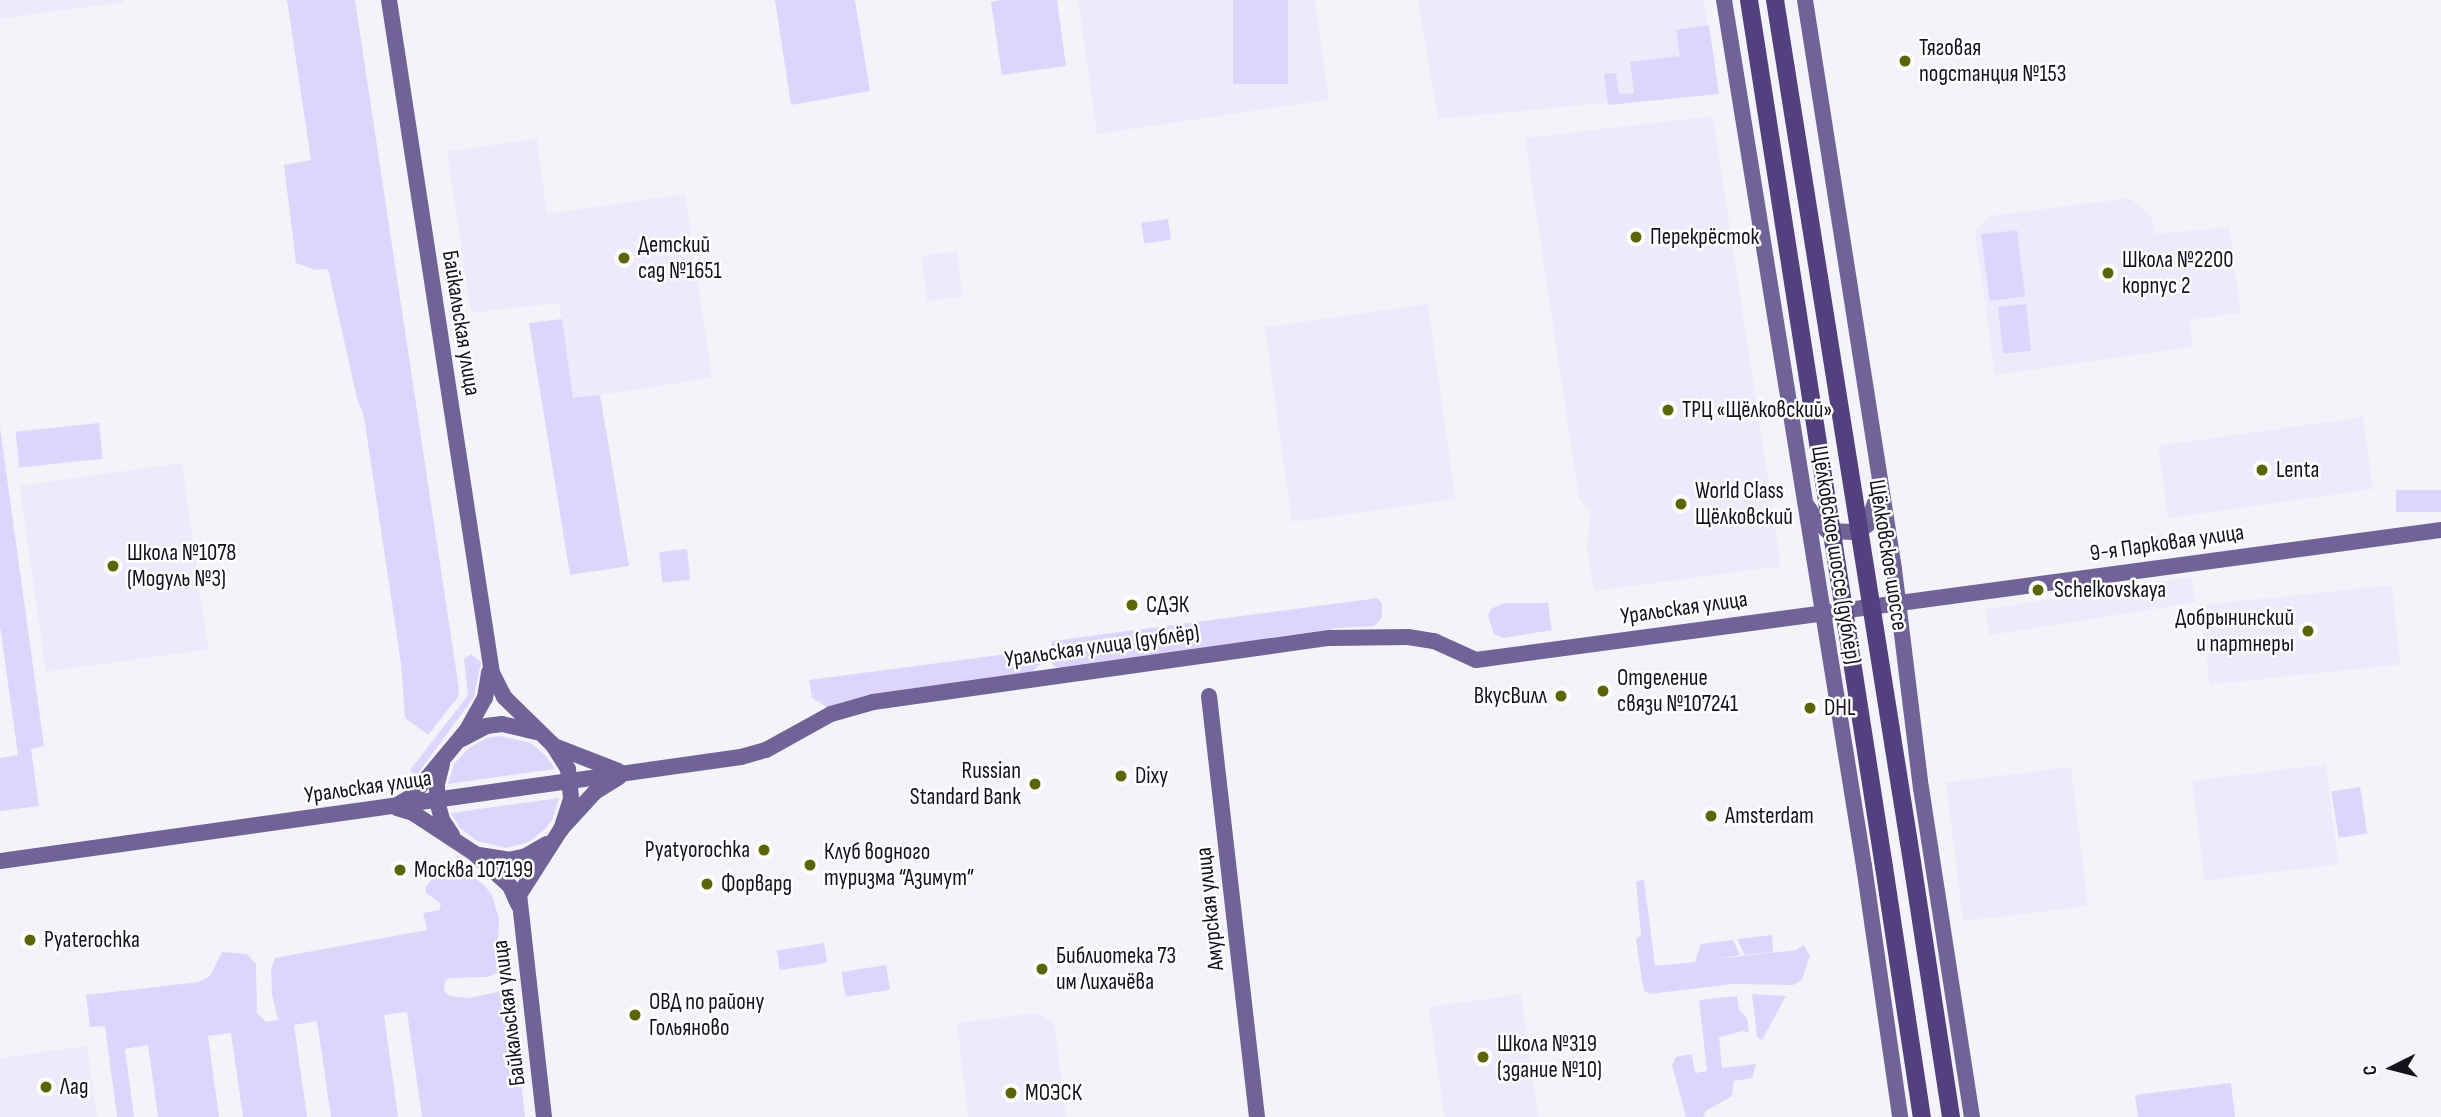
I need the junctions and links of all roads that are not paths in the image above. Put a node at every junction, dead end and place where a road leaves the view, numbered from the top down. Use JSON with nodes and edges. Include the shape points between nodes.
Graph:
{"nodes":[{"id":1,"x":389,"y":0,"type":"edge"},
{"id":2,"x":1724,"y":0,"type":"edge"},
{"id":3,"x":1749,"y":0,"type":"edge"},
{"id":4,"x":1775,"y":0,"type":"edge"},
{"id":5,"x":1805,"y":0,"type":"edge"},
{"id":6,"x":1881,"y":487,"type":"junction"},
{"id":7,"x":1805,"y":502,"type":"junction"},
{"id":8,"x":2441,"y":530,"type":"edge"},
{"id":9,"x":1898,"y":602,"type":"junction"},
{"id":10,"x":1822,"y":612,"type":"junction"},
{"id":11,"x":488,"y":652,"type":"junction"},
{"id":12,"x":1476,"y":660,"type":"joint"},
{"id":13,"x":1209,"y":696,"type":"dead end"},
{"id":14,"x":550,"y":742,"type":"junction"},
{"id":15,"x":455,"y":746,"type":"junction"},
{"id":16,"x":741,"y":757,"type":"joint"},
{"id":17,"x":634,"y":772,"type":"junction"},
{"id":18,"x":571,"y":781,"type":"junction"},
{"id":19,"x":437,"y":801,"type":"junction"},
{"id":20,"x":391,"y":807,"type":"junction"},
{"id":21,"x":558,"y":832,"type":"junction"},
{"id":22,"x":469,"y":850,"type":"junction"},
{"id":23,"x":0,"y":861,"type":"edge"},
{"id":24,"x":518,"y":904,"type":"junction"},
{"id":25,"x":544,"y":1117,"type":"edge"},
{"id":26,"x":1257,"y":1117,"type":"edge"},
{"id":27,"x":1900,"y":1117,"type":"edge"},
{"id":28,"x":1922,"y":1117,"type":"edge"},
{"id":29,"x":1951,"y":1117,"type":"edge"},
{"id":30,"x":1972,"y":1117,"type":"edge"}],
"edges":[{"from":1,"to":11,"type":"main road","name":"Байкальская улица"},
{"from":2,"to":7,"type":"main road","name":"Щёлковское шоссе (дублёр)"},
{"from":3,"to":28,"type":"main road","bridge":true},
{"from":4,"to":29,"type":"main road","name":"Щёлковское шоссе","bridge":true},
{"from":5,"to":6,"type":"main road"},
{"from":6,"to":7,"type":"main road","via":[[1867,524],[1854,531],[1829,531]]},
{"from":6,"to":9,"type":"main road"},
{"from":7,"to":10,"type":"main road","name":"Щёлковское шоссе (дублёр)"},
{"from":8,"to":9,"type":"main road","name":"9-я Парковая улица"},
{"from":9,"to":10,"type":"main road","name":"Уральская улица"},
{"from":9,"to":30,"type":"main road","via":[[1921,788]]},
{"from":10,"to":12,"type":"main road","name":"Уральская улица"},
{"from":10,"to":27,"type":"main road","name":"Щёлковское шоссе (дублёр)"},
{"from":11,"to":14,"type":"main road","via":[[496,685]]},
{"from":11,"to":15,"type":"main road","via":[[485,698]]},
{"from":12,"to":16,"type":"main road","name":"Уральская улица (дублёр)","via":[[1434,641],[1408,637],[1331,638],[873,702],[811,722],[766,750]]},
{"from":13,"to":26,"type":"main road","name":"Амурская улица"},
{"from":14,"to":15,"type":"main road","via":[[518,726],[502,724],[486,726]]},
{"from":14,"to":17,"type":"main road","via":[[613,770]]},
{"from":14,"to":18,"type":"main road","via":[[562,756]]},
{"from":15,"to":19,"type":"main road","via":[[441,766]]},
{"from":15,"to":20,"type":"main road","via":[[412,796]]},
{"from":16,"to":17,"type":"main road","name":"Уральская улица"},
{"from":17,"to":18,"type":"main road","name":"Уральская улица"},
{"from":17,"to":21,"type":"main road","via":[[604,785]]},
{"from":18,"to":19,"type":"main road","name":"Уральская улица"},
{"from":18,"to":21,"type":"main road","via":[[571,799]]},
{"from":19,"to":20,"type":"main road","name":"Уральская улица"},
{"from":19,"to":22,"type":"main road","via":[[442,820]]},
{"from":20,"to":22,"type":"main road","via":[[413,813]]},
{"from":20,"to":23,"type":"main road","name":"Уральская улица"},
{"from":21,"to":22,"type":"main road","via":[[542,848],[517,858],[491,859]]},
{"from":21,"to":24,"type":"main road","via":[[523,885]]},
{"from":22,"to":24,"type":"main road","via":[[510,886]]},
{"from":24,"to":25,"type":"main road","name":"Байкальская улица"}]}
